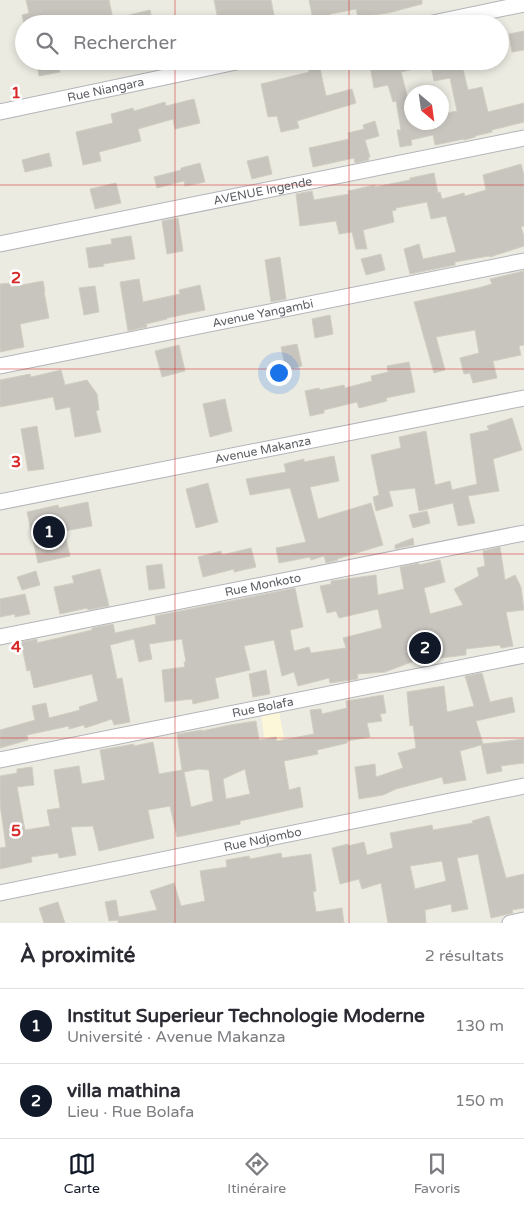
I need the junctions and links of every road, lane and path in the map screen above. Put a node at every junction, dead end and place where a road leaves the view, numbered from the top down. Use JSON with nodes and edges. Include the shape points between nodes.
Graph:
{"nodes":[{"id":1,"x":524,"y":4,"type":"edge"},
{"id":2,"x":471,"y":15,"type":"edge"},
{"id":3,"x":198,"y":70,"type":"edge"},
{"id":4,"x":0,"y":112,"type":"edge"},
{"id":5,"x":524,"y":138,"type":"edge"},
{"id":6,"x":0,"y":244,"type":"edge"},
{"id":7,"x":524,"y":261,"type":"edge"},
{"id":8,"x":0,"y":366,"type":"edge"},
{"id":9,"x":524,"y":398,"type":"edge"},
{"id":10,"x":0,"y":502,"type":"edge"},
{"id":11,"x":524,"y":533,"type":"edge"},
{"id":12,"x":0,"y":636,"type":"edge"},
{"id":13,"x":524,"y":655,"type":"edge"},
{"id":14,"x":0,"y":760,"type":"edge"},
{"id":15,"x":524,"y":786,"type":"edge"},
{"id":16,"x":0,"y":893,"type":"edge"},
{"id":17,"x":524,"y":920,"type":"edge"},
{"id":18,"x":510,"y":923,"type":"edge"}],
"edges":[{"from":1,"to":2,"type":"street"},
{"from":3,"to":4,"type":"street","name":"Rue Niangara"},
{"from":5,"to":6,"type":"street","name":"AVENUE Ingende"},
{"from":7,"to":8,"type":"street","name":"Avenue Yangambi"},
{"from":9,"to":10,"type":"street","name":"Avenue Makanza"},
{"from":11,"to":12,"type":"street","name":"Rue Monkoto"},
{"from":13,"to":14,"type":"street","name":"Rue Bolafa"},
{"from":15,"to":16,"type":"street","name":"Rue Ndjombo"},
{"from":17,"to":18,"type":"street"}]}
